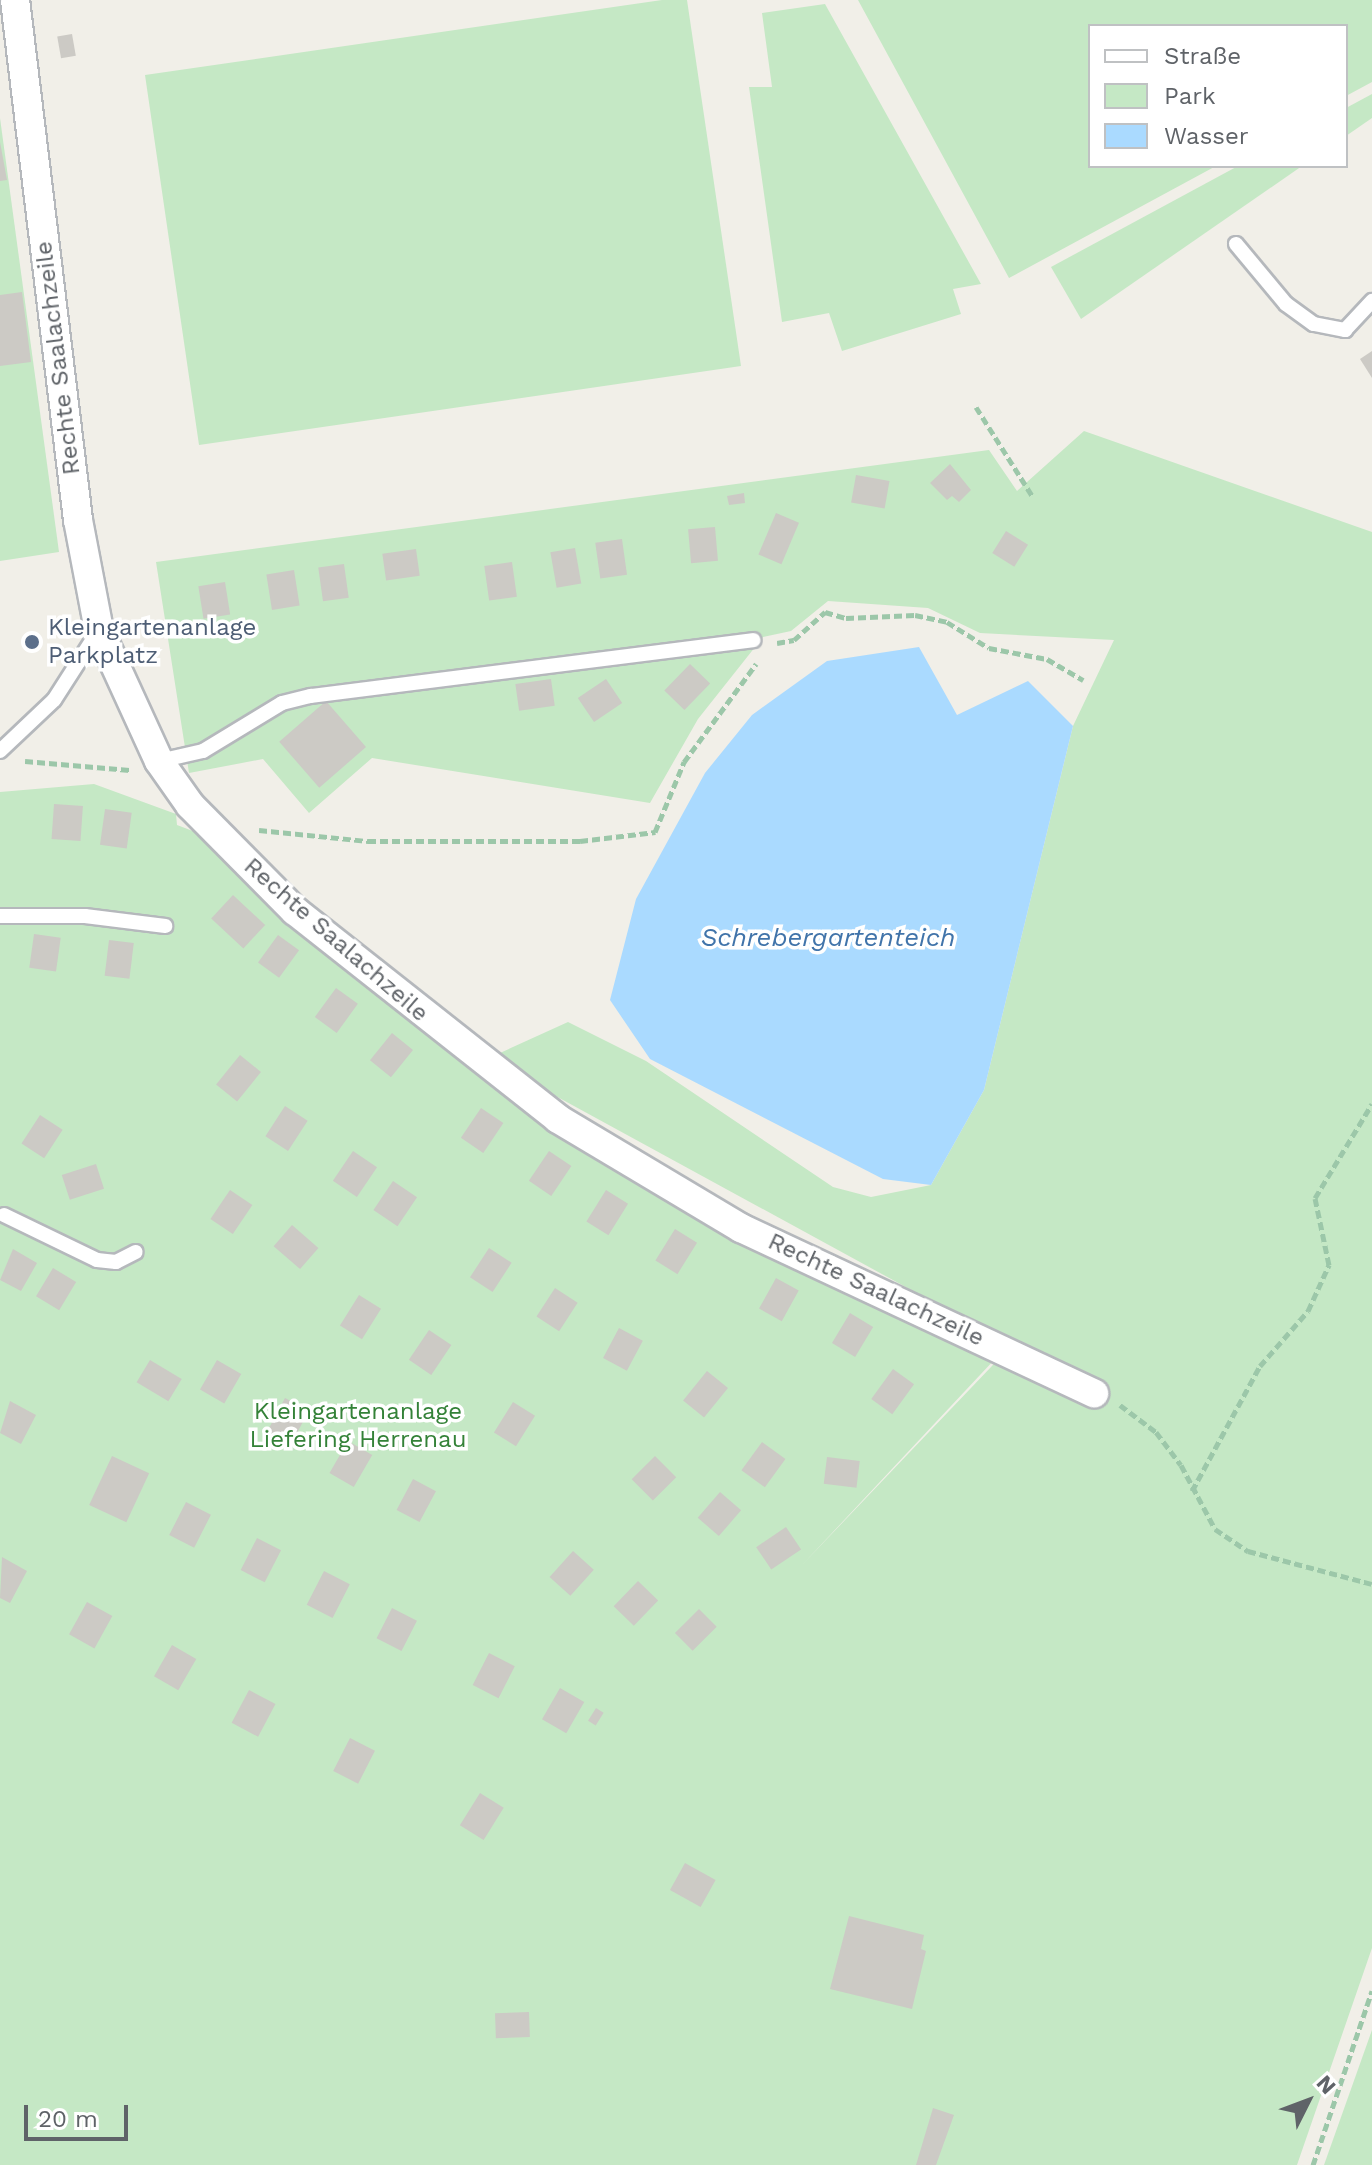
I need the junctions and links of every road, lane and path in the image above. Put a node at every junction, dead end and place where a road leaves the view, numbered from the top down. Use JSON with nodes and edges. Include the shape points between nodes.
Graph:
{"nodes":[{"id":1,"x":15,"y":0,"type":"edge"},
{"id":2,"x":1236,"y":244,"type":"dead end"},
{"id":3,"x":1372,"y":301,"type":"edge"},
{"id":4,"x":976,"y":407,"type":"dead end"},
{"id":5,"x":1033,"y":497,"type":"dead end"},
{"id":6,"x":99,"y":630,"type":"junction"},
{"id":7,"x":753,"y":640,"type":"dead end"},
{"id":8,"x":768,"y":649,"type":"dead end"},
{"id":9,"x":760,"y":660,"type":"dead end"},
{"id":10,"x":1083,"y":680,"type":"dead end"},
{"id":11,"x":0,"y":751,"type":"edge"},
{"id":12,"x":15,"y":760,"type":"dead end"},
{"id":13,"x":167,"y":772,"type":"junction"},
{"id":14,"x":207,"y":824,"type":"junction"},
{"id":15,"x":0,"y":916,"type":"edge"},
{"id":16,"x":165,"y":926,"type":"dead end"},
{"id":17,"x":1372,"y":1104,"type":"edge"},
{"id":18,"x":4,"y":1215,"type":"dead end"},
{"id":19,"x":136,"y":1252,"type":"dead end"},
{"id":20,"x":1094,"y":1393,"type":"dead end"},
{"id":21,"x":1136,"y":1413,"type":"dead end"},
{"id":22,"x":1192,"y":1491,"type":"junction"},
{"id":23,"x":1372,"y":1584,"type":"edge"},
{"id":24,"x":1372,"y":1991,"type":"edge"},
{"id":25,"x":1313,"y":2165,"type":"edge"}],
"edges":[{"from":1,"to":6,"type":"street","name":"Rechte Saalachzeile","via":[[78,520]]},
{"from":2,"to":3,"type":"lane","via":[[1286,304],[1314,324],[1345,330]]},
{"from":4,"to":5,"type":"path"},
{"from":6,"to":11,"type":"lane","via":[[54,700]]},
{"from":6,"to":13,"type":"street","name":"Rechte Saalachzeile"},
{"from":7,"to":13,"type":"lane","via":[[311,696],[282,703]]},
{"from":8,"to":10,"type":"path","via":[[794,640],[825,612],[846,618],[915,615],[947,622],[989,648],[1047,659]]},
{"from":9,"to":14,"type":"path","via":[[684,762],[655,832],[580,841],[368,841]]},
{"from":12,"to":13,"type":"path"},
{"from":13,"to":14,"type":"street","name":"Rechte Saalachzeile"},
{"from":14,"to":20,"type":"street","name":"Rechte Saalachzeile","via":[[295,911],[558,1119],[741,1228]]},
{"from":15,"to":16,"type":"lane","via":[[85,916]]},
{"from":17,"to":22,"type":"path","via":[[1315,1198],[1329,1265],[1308,1311],[1260,1366]]},
{"from":18,"to":19,"type":"lane","via":[[97,1260],[116,1262]]},
{"from":21,"to":22,"type":"path","via":[[1181,1465]]},
{"from":22,"to":23,"type":"path","via":[[1215,1529],[1248,1551]]},
{"from":24,"to":25,"type":"path"}]}
